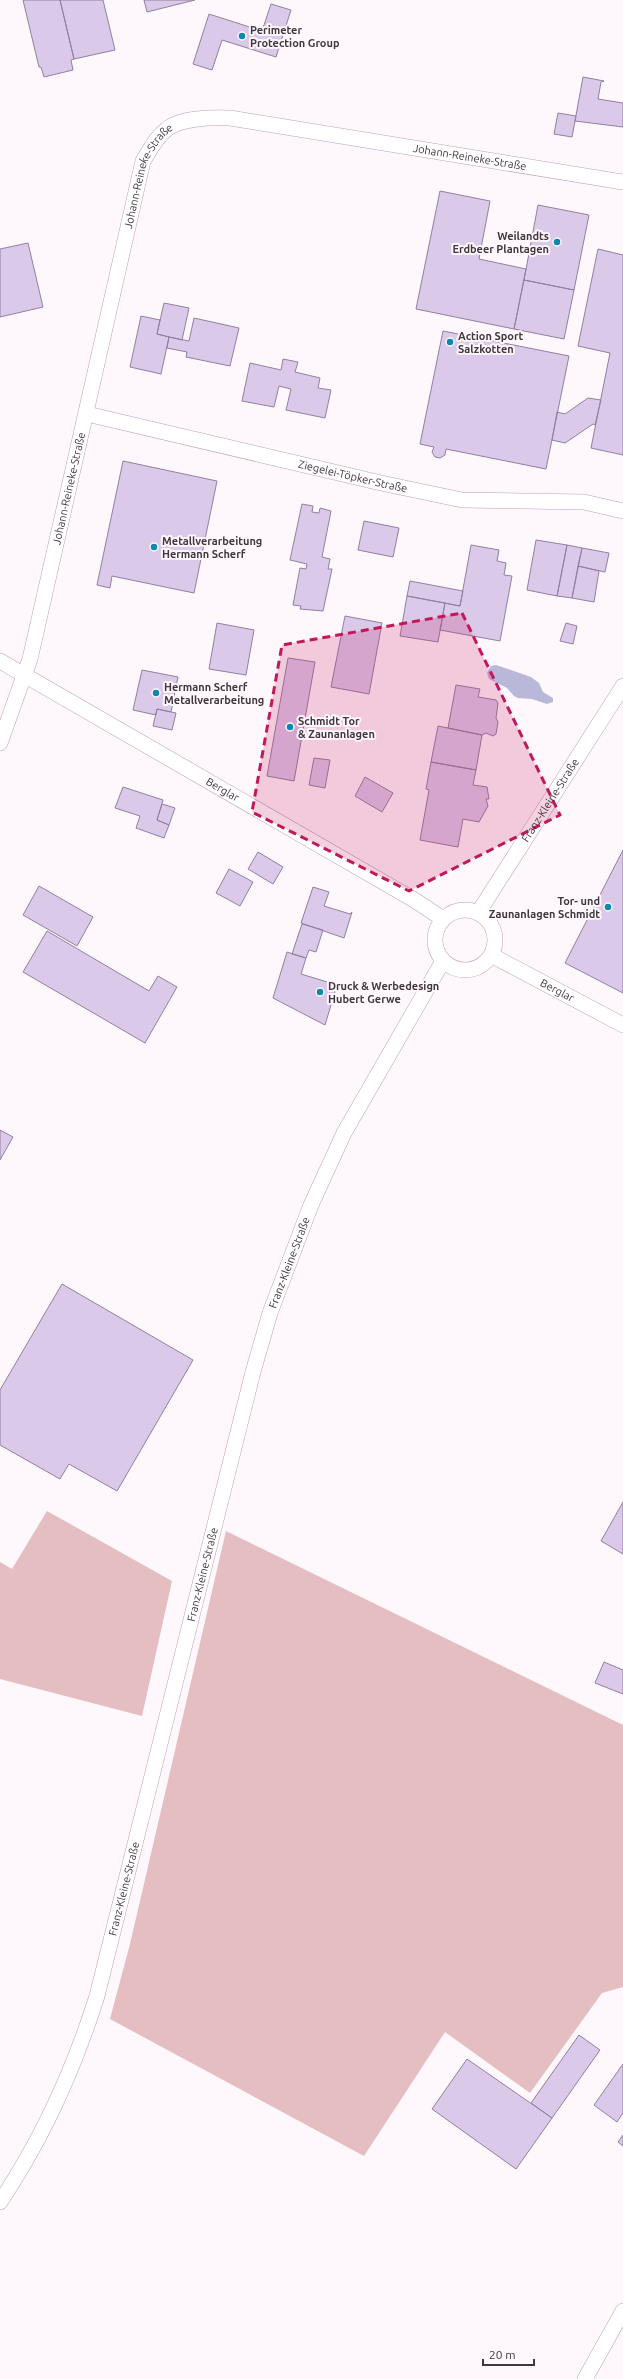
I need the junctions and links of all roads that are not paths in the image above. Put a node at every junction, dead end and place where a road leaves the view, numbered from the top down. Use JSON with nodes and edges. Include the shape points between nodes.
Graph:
{"nodes":[{"id":1,"x":623,"y":182,"type":"edge"},
{"id":2,"x":87,"y":414,"type":"junction"},
{"id":3,"x":623,"y":511,"type":"edge"},
{"id":4,"x":0,"y":661,"type":"edge"},
{"id":5,"x":24,"y":675,"type":"junction"},
{"id":6,"x":623,"y":686,"type":"edge"},
{"id":7,"x":0,"y":743,"type":"edge"},
{"id":8,"x":478,"y":913,"type":"junction"},
{"id":9,"x":443,"y":919,"type":"junction"},
{"id":10,"x":491,"y":955,"type":"junction"},
{"id":11,"x":443,"y":961,"type":"junction"},
{"id":12,"x":623,"y":1025,"type":"edge"},
{"id":13,"x":0,"y":2202,"type":"edge"},
{"id":14,"x":623,"y":2311,"type":"edge"},
{"id":15,"x":585,"y":2379,"type":"edge"}],
"edges":[{"from":1,"to":2,"type":"street","name":"Johann-Reineke-Straße","via":[[230,118],[204,117],[167,128],[153,144],[143,162]]},
{"from":2,"to":3,"type":"street","name":"Ziegelei-Töpker-Straße","via":[[462,500],[584,502]]},
{"from":2,"to":5,"type":"street","name":"Johann-Reineke-Straße"},
{"from":4,"to":5,"type":"street","name":"Berglar"},
{"from":5,"to":7,"type":"street","name":"Johann-Reineke-Straße"},
{"from":5,"to":9,"type":"street","name":"Berglar"},
{"from":6,"to":8,"type":"street","name":"Franz-Kleine-Straße"},
{"from":8,"to":9,"type":"street","via":[[459,911]]},
{"from":8,"to":10,"type":"street","via":[[486,919],[493,931],[495,946]]},
{"from":9,"to":11,"type":"street","via":[[435,937],[437,950]]},
{"from":10,"to":11,"type":"street","via":[[486,962],[469,970],[460,970]]},
{"from":10,"to":12,"type":"street","name":"Berglar"},
{"from":11,"to":13,"type":"street","name":"Franz-Kleine-Straße","via":[[344,1133],[286,1269],[253,1372],[97,1996],[81,2046],[60,2094],[36,2142]]},
{"from":14,"to":15,"type":"street"}]}
